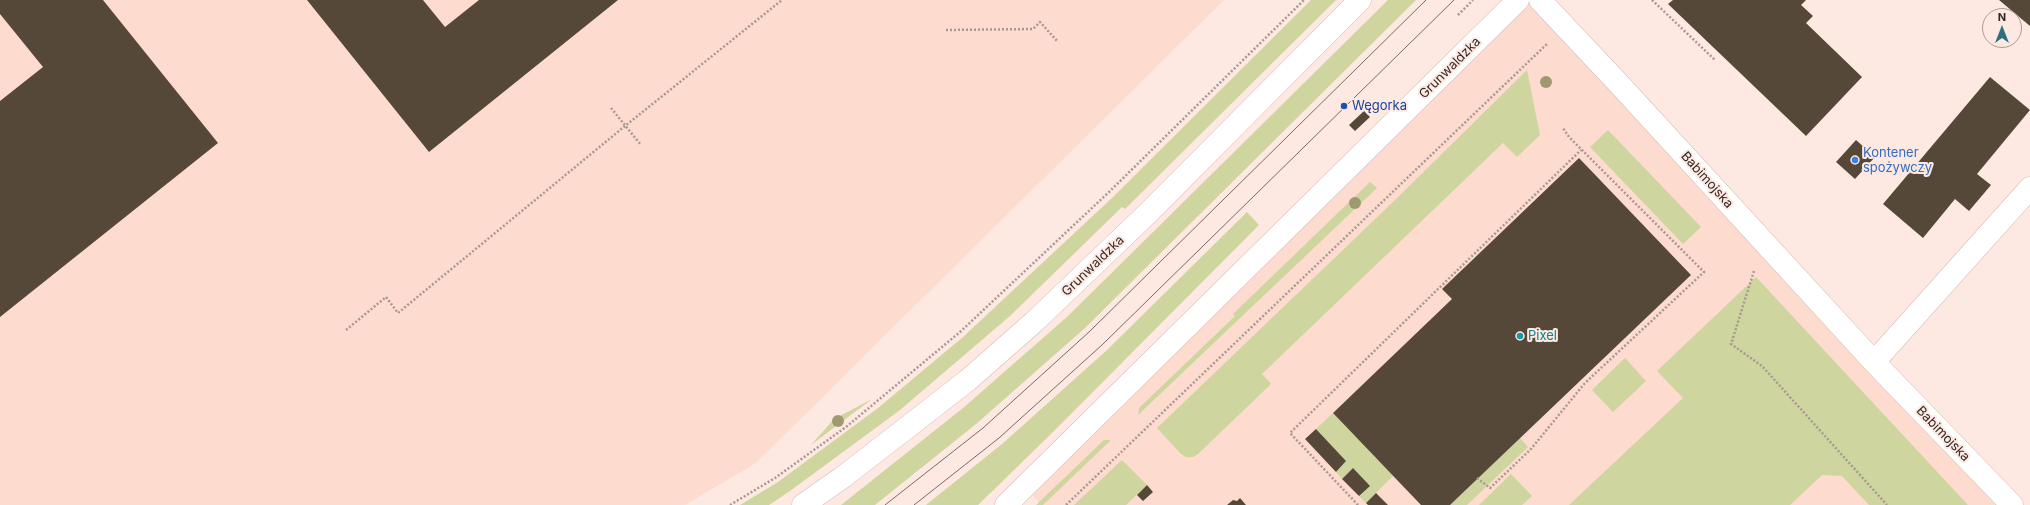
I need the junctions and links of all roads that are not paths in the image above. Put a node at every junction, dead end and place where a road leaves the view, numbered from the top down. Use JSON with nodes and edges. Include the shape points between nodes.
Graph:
{"nodes":[{"id":1,"x":1360,"y":0,"type":"edge"},
{"id":2,"x":1518,"y":0,"type":"edge"},
{"id":3,"x":1540,"y":0,"type":"edge"},
{"id":4,"x":2030,"y":188,"type":"edge"},
{"id":5,"x":1874,"y":362,"type":"junction"},
{"id":6,"x":803,"y":505,"type":"edge"},
{"id":7,"x":1006,"y":505,"type":"edge"},
{"id":8,"x":2012,"y":505,"type":"edge"}],
"edges":[{"from":1,"to":6,"type":"street","name":"Grunwaldzka","via":[[1152,209],[1034,322],[915,422]]},
{"from":2,"to":7,"type":"street","name":"Grunwaldzka"},
{"from":3,"to":5,"type":"street","name":"Babimojska"},
{"from":4,"to":5,"type":"street"},
{"from":5,"to":8,"type":"street","name":"Babimojska"}]}
